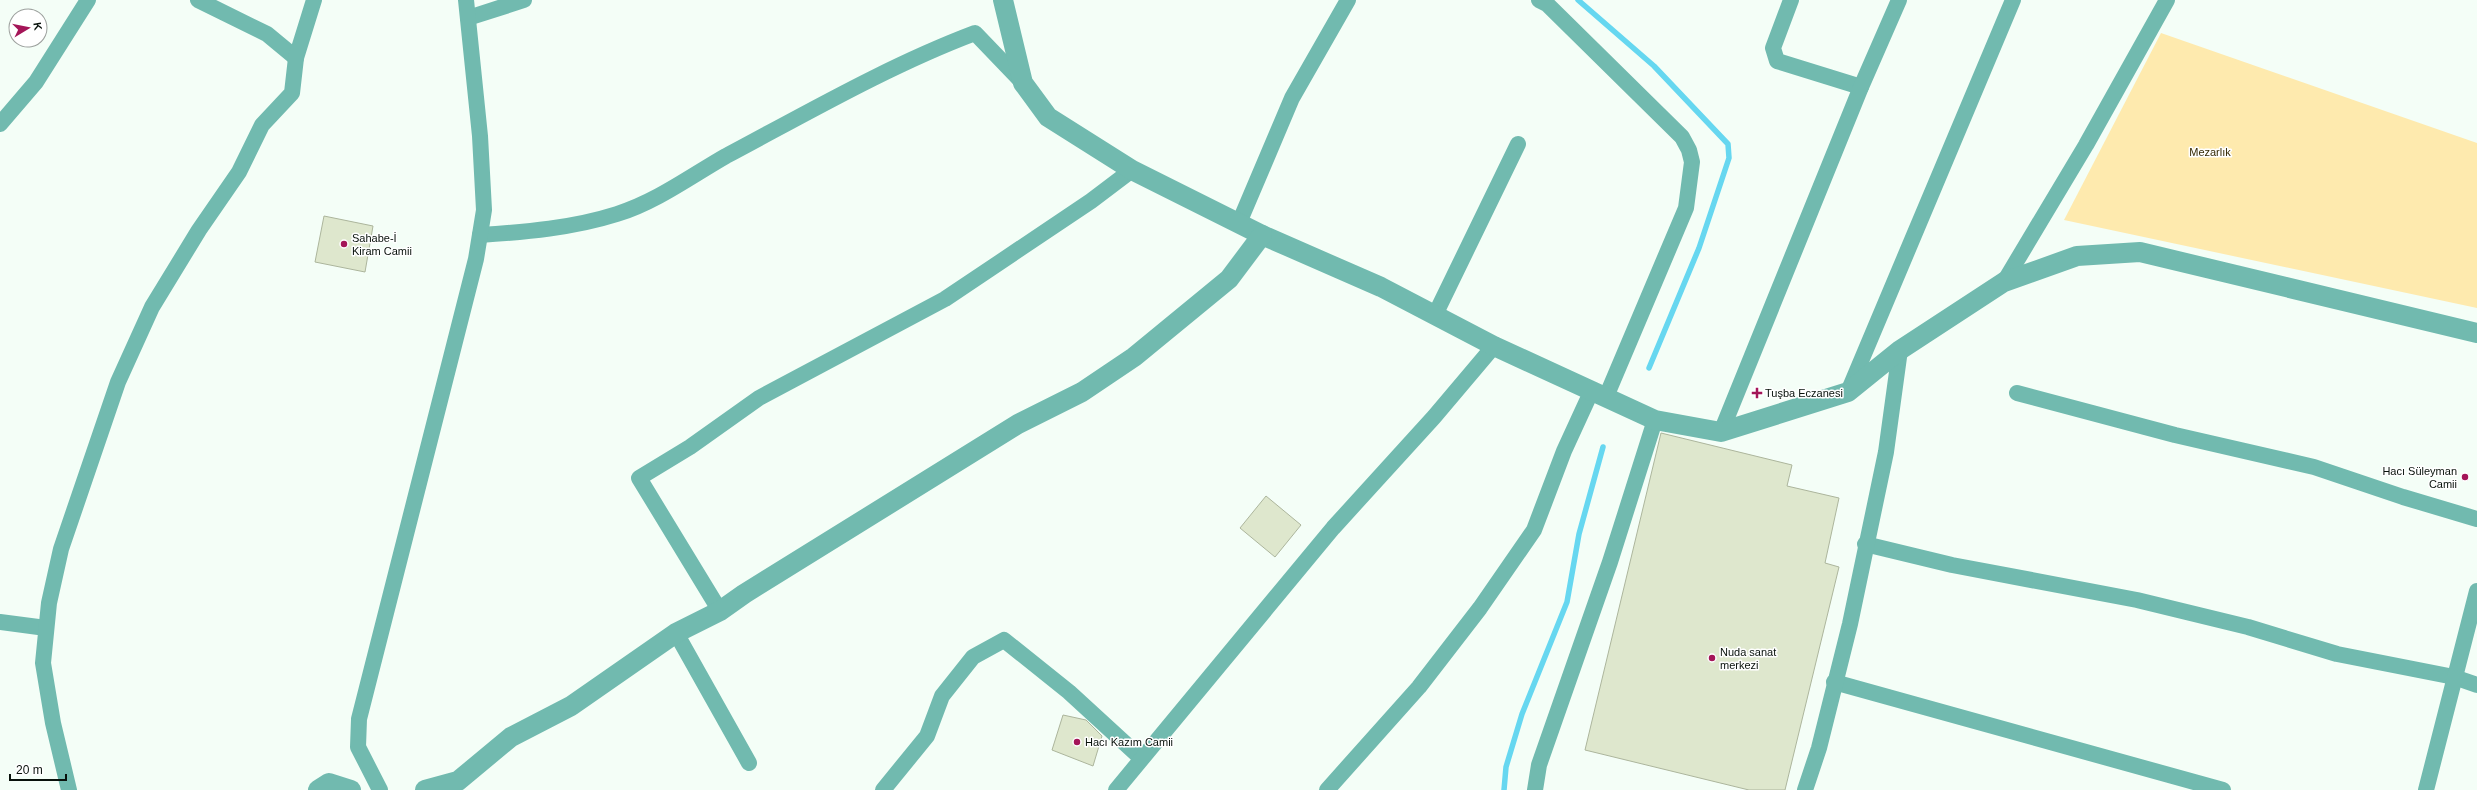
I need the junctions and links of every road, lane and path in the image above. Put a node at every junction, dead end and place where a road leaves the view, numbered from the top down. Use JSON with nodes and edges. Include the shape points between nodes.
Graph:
{"nodes":[{"id":1,"x":88,"y":0,"type":"edge"},
{"id":2,"x":198,"y":0,"type":"edge"},
{"id":3,"x":314,"y":0,"type":"edge"},
{"id":4,"x":466,"y":0,"type":"edge"},
{"id":5,"x":524,"y":0,"type":"edge"},
{"id":6,"x":1003,"y":0,"type":"edge"},
{"id":7,"x":1348,"y":0,"type":"edge"},
{"id":8,"x":1539,"y":0,"type":"edge"},
{"id":9,"x":1791,"y":0,"type":"edge"},
{"id":10,"x":1899,"y":0,"type":"edge"},
{"id":11,"x":2013,"y":0,"type":"edge"},
{"id":12,"x":2167,"y":0,"type":"edge"},
{"id":13,"x":468,"y":18,"type":"junction"},
{"id":14,"x":296,"y":58,"type":"junction"},
{"id":15,"x":1023,"y":83,"type":"junction"},
{"id":16,"x":1861,"y":87,"type":"junction"},
{"id":17,"x":0,"y":122,"type":"edge"},
{"id":18,"x":1518,"y":144,"type":"dead end"},
{"id":19,"x":1132,"y":170,"type":"junction"},
{"id":20,"x":1239,"y":223,"type":"junction"},
{"id":21,"x":480,"y":235,"type":"junction"},
{"id":22,"x":1262,"y":235,"type":"junction"},
{"id":23,"x":2004,"y":282,"type":"junction"},
{"id":24,"x":1435,"y":315,"type":"junction"},
{"id":25,"x":2477,"y":333,"type":"edge"},
{"id":26,"x":1494,"y":346,"type":"junction"},
{"id":27,"x":1900,"y":350,"type":"junction"},
{"id":28,"x":1848,"y":392,"type":"junction"},
{"id":29,"x":1599,"y":394,"type":"junction"},
{"id":30,"x":2018,"y":394,"type":"dead end"},
{"id":31,"x":1656,"y":420,"type":"junction"},
{"id":32,"x":1721,"y":432,"type":"junction"},
{"id":33,"x":2477,"y":519,"type":"edge"},
{"id":34,"x":1865,"y":544,"type":"junction"},
{"id":35,"x":2477,"y":591,"type":"edge"},
{"id":36,"x":720,"y":611,"type":"junction"},
{"id":37,"x":0,"y":622,"type":"edge"},
{"id":38,"x":46,"y":628,"type":"junction"},
{"id":39,"x":676,"y":633,"type":"junction"},
{"id":40,"x":2454,"y":677,"type":"junction"},
{"id":41,"x":1834,"y":682,"type":"junction"},
{"id":42,"x":2477,"y":685,"type":"edge"},
{"id":43,"x":1142,"y":758,"type":"junction"},
{"id":44,"x":749,"y":763,"type":"dead end"},
{"id":45,"x":459,"y":786,"type":"edge"},
{"id":46,"x":325,"y":788,"type":"edge"},
{"id":47,"x":69,"y":790,"type":"edge"},
{"id":48,"x":351,"y":790,"type":"edge"},
{"id":49,"x":380,"y":790,"type":"edge"},
{"id":50,"x":425,"y":790,"type":"edge"},
{"id":51,"x":883,"y":790,"type":"edge"},
{"id":52,"x":1116,"y":790,"type":"edge"},
{"id":53,"x":1327,"y":790,"type":"edge"},
{"id":54,"x":1535,"y":790,"type":"edge"},
{"id":55,"x":1805,"y":790,"type":"edge"},
{"id":56,"x":2223,"y":790,"type":"edge"},
{"id":57,"x":2426,"y":790,"type":"edge"}],
"edges":[{"from":1,"to":17,"type":"street","via":[[36,82]]},
{"from":2,"to":14,"type":"street","via":[[268,34]]},
{"from":3,"to":14,"type":"street"},
{"from":4,"to":13,"type":"street"},
{"from":5,"to":13,"type":"street"},
{"from":6,"to":15,"type":"street"},
{"from":7,"to":20,"type":"street","via":[[1292,98]]},
{"from":8,"to":29,"type":"street","via":[[1547,4],[1682,137],[1692,162],[1686,208]]},
{"from":9,"to":16,"type":"street","via":[[1773,48],[1777,61]]},
{"from":10,"to":16,"type":"street"},
{"from":11,"to":28,"type":"street"},
{"from":12,"to":23,"type":"street","via":[[2086,145]]},
{"from":13,"to":21,"type":"street","via":[[480,136],[484,210]]},
{"from":14,"to":38,"type":"street","via":[[292,94],[262,124],[238,172],[152,307],[118,382],[61,549]]},
{"from":15,"to":19,"type":"street","via":[[1048,117]]},
{"from":15,"to":21,"type":"street","via":[[975,33],[926,52],[646,202],[618,214],[534,231]]},
{"from":16,"to":32,"type":"street"},
{"from":18,"to":24,"type":"street"},
{"from":19,"to":20,"type":"street"},
{"from":19,"to":36,"type":"street","via":[[1091,202],[945,299],[759,398],[639,478]]},
{"from":20,"to":22,"type":"street"},
{"from":21,"to":49,"type":"street","via":[[359,719],[358,747]]},
{"from":22,"to":24,"type":"street","via":[[1382,287]]},
{"from":22,"to":36,"type":"street","via":[[1229,279],[1134,357],[1082,392],[1018,424],[925,481]]},
{"from":23,"to":25,"type":"street","via":[[2077,256],[2140,252]]},
{"from":23,"to":27,"type":"street"},
{"from":24,"to":26,"type":"street"},
{"from":26,"to":29,"type":"street"},
{"from":26,"to":43,"type":"street","via":[[1434,417],[1333,528]]},
{"from":27,"to":28,"type":"street"},
{"from":27,"to":34,"type":"street","via":[[1886,452]]},
{"from":28,"to":32,"type":"street"},
{"from":29,"to":31,"type":"street"},
{"from":29,"to":53,"type":"street","via":[[1564,451],[1534,530],[1480,608],[1419,687]]},
{"from":30,"to":33,"type":"street","via":[[2175,435],[2314,467]]},
{"from":31,"to":32,"type":"street"},
{"from":31,"to":54,"type":"street","via":[[1540,765]]},
{"from":34,"to":40,"type":"street","via":[[1952,565],[2137,600],[2248,627],[2337,654]]},
{"from":34,"to":41,"type":"street","via":[[1850,624]]},
{"from":35,"to":40,"type":"street"},
{"from":36,"to":39,"type":"street"},
{"from":37,"to":38,"type":"street"},
{"from":38,"to":47,"type":"street","via":[[43,663],[53,723]]},
{"from":39,"to":44,"type":"street"},
{"from":39,"to":45,"type":"street","via":[[571,706],[511,737]]},
{"from":40,"to":42,"type":"street"},
{"from":40,"to":57,"type":"street"},
{"from":41,"to":55,"type":"street","via":[[1819,748]]},
{"from":41,"to":56,"type":"street"},
{"from":43,"to":51,"type":"street","via":[[1068,692],[1004,640],[973,657],[942,696],[927,736]]},
{"from":43,"to":52,"type":"street"},
{"from":45,"to":50,"type":"street"},
{"from":46,"to":48,"type":"street"}]}
